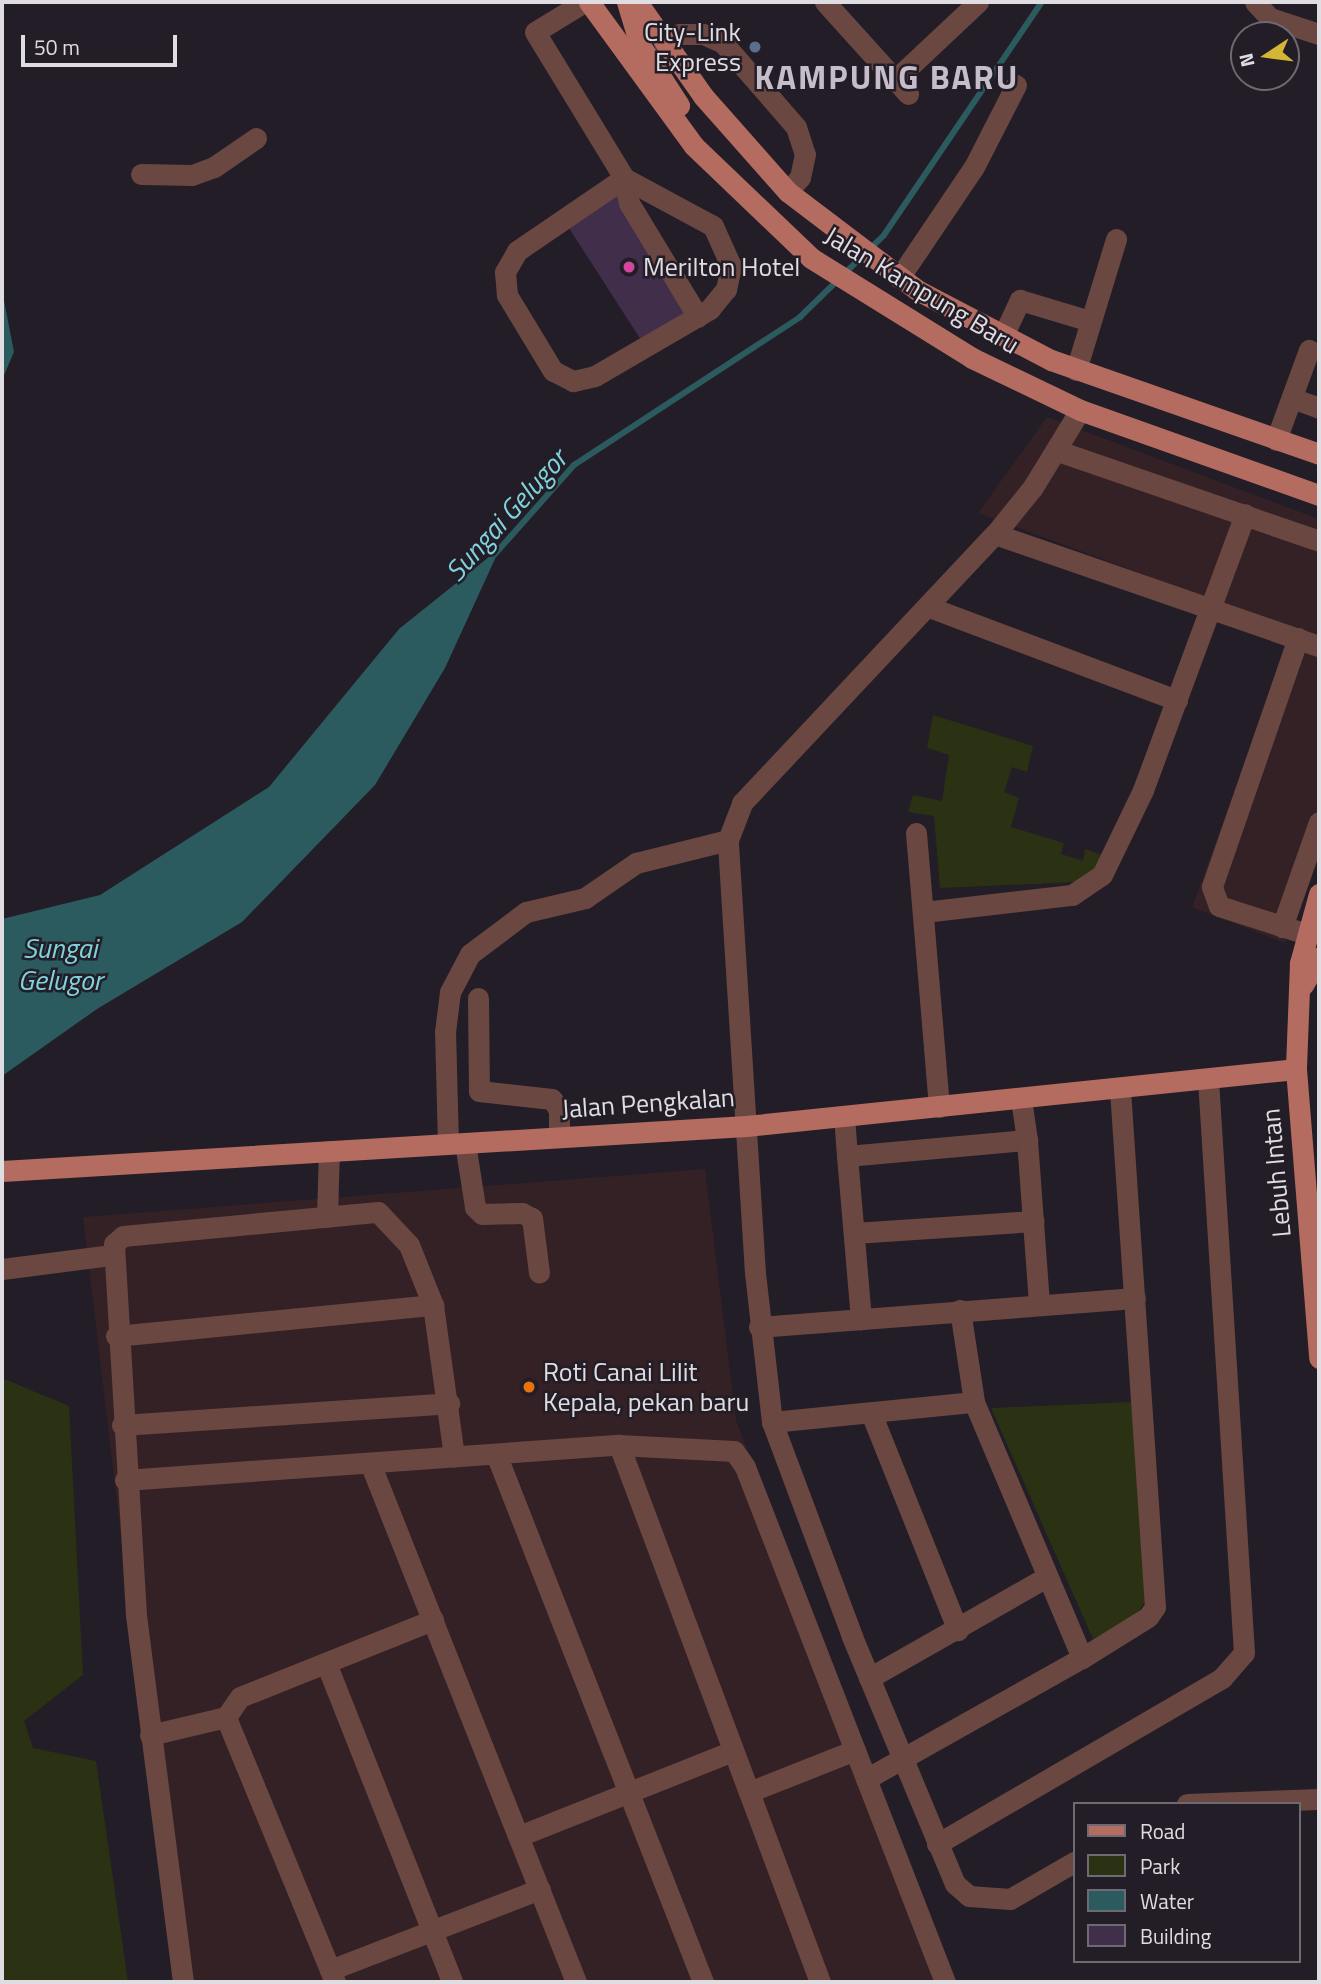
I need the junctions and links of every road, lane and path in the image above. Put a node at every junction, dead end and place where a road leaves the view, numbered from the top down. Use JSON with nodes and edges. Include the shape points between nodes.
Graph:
{"nodes":[{"id":1,"x":586,"y":2,"type":"edge"},
{"id":2,"x":825,"y":2,"type":"edge"},
{"id":3,"x":978,"y":2,"type":"edge"},
{"id":4,"x":1255,"y":2,"type":"edge"},
{"id":5,"x":635,"y":4,"type":"edge"},
{"id":6,"x":556,"y":9,"type":"edge"},
{"id":7,"x":1319,"y":34,"type":"edge"},
{"id":8,"x":664,"y":43,"type":"junction"},
{"id":9,"x":1016,"y":85,"type":"dead end"},
{"id":10,"x":256,"y":138,"type":"dead end"},
{"id":11,"x":694,"y":146,"type":"junction"},
{"id":12,"x":141,"y":174,"type":"dead end"},
{"id":13,"x":624,"y":178,"type":"junction"},
{"id":14,"x":788,"y":192,"type":"junction"},
{"id":15,"x":1116,"y":239,"type":"dead end"},
{"id":16,"x":902,"y":267,"type":"junction"},
{"id":17,"x":698,"y":317,"type":"junction"},
{"id":18,"x":1090,"y":321,"type":"junction"},
{"id":19,"x":1003,"y":336,"type":"junction"},
{"id":20,"x":1309,"y":350,"type":"dead end"},
{"id":21,"x":1076,"y":370,"type":"junction"},
{"id":22,"x":1292,"y":398,"type":"junction"},
{"id":23,"x":1319,"y":408,"type":"edge"},
{"id":24,"x":1080,"y":410,"type":"junction"},
{"id":25,"x":1276,"y":440,"type":"junction"},
{"id":26,"x":1058,"y":451,"type":"junction"},
{"id":27,"x":1319,"y":454,"type":"edge"},
{"id":28,"x":1319,"y":495,"type":"edge"},
{"id":29,"x":1245,"y":514,"type":"junction"},
{"id":30,"x":995,"y":534,"type":"junction"},
{"id":31,"x":1319,"y":541,"type":"edge"},
{"id":32,"x":929,"y":607,"type":"junction"},
{"id":33,"x":1211,"y":607,"type":"junction"},
{"id":34,"x":1298,"y":638,"type":"junction"},
{"id":35,"x":1319,"y":646,"type":"edge"},
{"id":36,"x":1177,"y":700,"type":"junction"},
{"id":37,"x":1319,"y":822,"type":"edge"},
{"id":38,"x":916,"y":833,"type":"dead end"},
{"id":39,"x":728,"y":840,"type":"junction"},
{"id":40,"x":1319,"y":894,"type":"edge"},
{"id":41,"x":924,"y":912,"type":"junction"},
{"id":42,"x":1282,"y":927,"type":"junction"},
{"id":43,"x":1307,"y":934,"type":"junction"},
{"id":44,"x":1319,"y":957,"type":"edge"},
{"id":45,"x":1303,"y":985,"type":"junction"},
{"id":46,"x":478,"y":998,"type":"dead end"},
{"id":47,"x":1296,"y":1069,"type":"junction"},
{"id":48,"x":1208,"y":1079,"type":"junction"},
{"id":49,"x":1120,"y":1089,"type":"junction"},
{"id":50,"x":1021,"y":1099,"type":"junction"},
{"id":51,"x":939,"y":1107,"type":"junction"},
{"id":52,"x":844,"y":1116,"type":"junction"},
{"id":53,"x":746,"y":1125,"type":"junction"},
{"id":54,"x":559,"y":1137,"type":"junction"},
{"id":55,"x":1027,"y":1140,"type":"junction"},
{"id":56,"x":456,"y":1143,"type":"junction"},
{"id":57,"x":330,"y":1151,"type":"junction"},
{"id":58,"x":847,"y":1156,"type":"junction"},
{"id":59,"x":2,"y":1171,"type":"edge"},
{"id":60,"x":327,"y":1217,"type":"junction"},
{"id":61,"x":1034,"y":1221,"type":"junction"},
{"id":62,"x":854,"y":1233,"type":"junction"},
{"id":63,"x":111,"y":1255,"type":"junction"},
{"id":64,"x":2,"y":1269,"type":"edge"},
{"id":65,"x":539,"y":1273,"type":"dead end"},
{"id":66,"x":1136,"y":1297,"type":"junction"},
{"id":67,"x":1039,"y":1303,"type":"junction"},
{"id":68,"x":433,"y":1305,"type":"junction"},
{"id":69,"x":960,"y":1310,"type":"junction"},
{"id":70,"x":860,"y":1319,"type":"junction"},
{"id":71,"x":759,"y":1327,"type":"junction"},
{"id":72,"x":116,"y":1336,"type":"junction"},
{"id":73,"x":1319,"y":1357,"type":"edge"},
{"id":74,"x":974,"y":1402,"type":"junction"},
{"id":75,"x":449,"y":1403,"type":"junction"},
{"id":76,"x":871,"y":1413,"type":"junction"},
{"id":77,"x":772,"y":1422,"type":"junction"},
{"id":78,"x":122,"y":1425,"type":"junction"},
{"id":79,"x":619,"y":1445,"type":"junction"},
{"id":80,"x":496,"y":1454,"type":"junction"},
{"id":81,"x":454,"y":1457,"type":"junction"},
{"id":82,"x":370,"y":1463,"type":"junction"},
{"id":83,"x":125,"y":1480,"type":"junction"},
{"id":84,"x":1047,"y":1577,"type":"junction"},
{"id":85,"x":433,"y":1620,"type":"junction"},
{"id":86,"x":958,"y":1630,"type":"junction"},
{"id":87,"x":1082,"y":1658,"type":"junction"},
{"id":88,"x":326,"y":1663,"type":"junction"},
{"id":89,"x":869,"y":1678,"type":"junction"},
{"id":90,"x":226,"y":1717,"type":"junction"},
{"id":91,"x":150,"y":1735,"type":"junction"},
{"id":92,"x":855,"y":1750,"type":"junction"},
{"id":93,"x":733,"y":1751,"type":"junction"},
{"id":94,"x":902,"y":1763,"type":"junction"},
{"id":95,"x":866,"y":1779,"type":"junction"},
{"id":96,"x":749,"y":1792,"type":"junction"},
{"id":97,"x":627,"y":1794,"type":"junction"},
{"id":98,"x":1319,"y":1799,"type":"edge"},
{"id":99,"x":1240,"y":1802,"type":"edge"},
{"id":100,"x":519,"y":1836,"type":"junction"},
{"id":101,"x":937,"y":1844,"type":"junction"},
{"id":102,"x":1072,"y":1863,"type":"edge"},
{"id":103,"x":540,"y":1889,"type":"junction"},
{"id":104,"x":431,"y":1929,"type":"junction"},
{"id":105,"x":332,"y":1976,"type":"edge"},
{"id":106,"x":183,"y":1982,"type":"edge"},
{"id":107,"x":452,"y":1982,"type":"edge"},
{"id":108,"x":576,"y":1982,"type":"edge"},
{"id":109,"x":703,"y":1982,"type":"edge"},
{"id":110,"x":820,"y":1982,"type":"edge"},
{"id":111,"x":945,"y":1982,"type":"edge"}],
"edges":[{"from":1,"to":6,"type":"street"},
{"from":1,"to":11,"type":"main road","name":"Jalan Kampung Baru"},
{"from":2,"to":3,"type":"street","via":[[902,87]]},
{"from":4,"to":7,"type":"street","via":[[1270,18]]},
{"from":5,"to":8,"type":"main road","name":"Jalan Kampung Baru"},
{"from":5,"to":11,"type":"main road","via":[[640,45],[691,127]]},
{"from":6,"to":13,"type":"street","via":[[535,32]]},
{"from":8,"to":14,"type":"main road","name":"Jalan Kampung Baru","via":[[729,128]]},
{"from":8,"to":14,"type":"street","via":[[679,34],[703,34],[723,43],[796,127],[805,154],[800,177]]},
{"from":9,"to":16,"type":"street","via":[[974,167]]},
{"from":10,"to":12,"type":"street","via":[[214,167],[192,175]]},
{"from":11,"to":24,"type":"main road","name":"Jalan Kampung Baru","via":[[811,258],[972,358]]},
{"from":13,"to":17,"type":"street","via":[[629,203]]},
{"from":13,"to":17,"type":"street","via":[[693,211],[726,245],[731,266],[726,289]]},
{"from":13,"to":17,"type":"street","via":[[517,251],[505,272],[507,295],[553,371],[572,381],[595,376]]},
{"from":14,"to":16,"type":"main road","name":"Jalan Kampung Baru","via":[[837,234]]},
{"from":15,"to":18,"type":"street"},
{"from":16,"to":19,"type":"main road","name":"Jalan Kampung Baru"},
{"from":18,"to":19,"type":"street","via":[[1020,300]]},
{"from":18,"to":21,"type":"street"},
{"from":19,"to":21,"type":"main road","name":"Jalan Kampung Baru"},
{"from":20,"to":22,"type":"street"},
{"from":21,"to":25,"type":"main road","name":"Jalan Kampung Baru"},
{"from":22,"to":23,"type":"street"},
{"from":22,"to":25,"type":"street"},
{"from":24,"to":26,"type":"street"},
{"from":24,"to":28,"type":"main road","name":"Jalan Kampung Baru"},
{"from":25,"to":27,"type":"main road","name":"Jalan Kampung Baru"},
{"from":26,"to":29,"type":"street"},
{"from":26,"to":30,"type":"street"},
{"from":29,"to":31,"type":"street"},
{"from":29,"to":33,"type":"street"},
{"from":30,"to":32,"type":"street"},
{"from":30,"to":33,"type":"street"},
{"from":32,"to":36,"type":"street"},
{"from":32,"to":39,"type":"street","via":[[742,803]]},
{"from":33,"to":34,"type":"street"},
{"from":33,"to":36,"type":"street"},
{"from":34,"to":35,"type":"street"},
{"from":34,"to":42,"type":"street","via":[[1212,887],[1219,906]]},
{"from":36,"to":41,"type":"street","via":[[1114,858],[1088,888]]},
{"from":37,"to":42,"type":"street"},
{"from":38,"to":41,"type":"street"},
{"from":39,"to":53,"type":"street"},
{"from":39,"to":56,"type":"street","via":[[636,863],[585,898],[526,912],[470,954],[450,992],[445,1032]]},
{"from":40,"to":43,"type":"main road","name":"Lebuh Intan"},
{"from":41,"to":51,"type":"street"},
{"from":42,"to":43,"type":"street"},
{"from":43,"to":45,"type":"main road","name":"Lebuh Intan","via":[[1300,963]]},
{"from":44,"to":45,"type":"main road","name":"Lebuh Intan"},
{"from":45,"to":47,"type":"main road","name":"Lebuh Intan"},
{"from":46,"to":54,"type":"street","via":[[479,1091],[552,1099],[559,1110]]},
{"from":47,"to":48,"type":"main road","name":"Jalan Pengkalan"},
{"from":47,"to":73,"type":"main road","name":"Lebuh Intan"},
{"from":48,"to":49,"type":"main road","name":"Jalan Pengkalan"},
{"from":48,"to":101,"type":"street","via":[[1244,1653],[1222,1678]]},
{"from":49,"to":50,"type":"main road","name":"Jalan Pengkalan"},
{"from":49,"to":66,"type":"street"},
{"from":50,"to":51,"type":"main road","name":"Jalan Pengkalan"},
{"from":50,"to":55,"type":"street"},
{"from":51,"to":52,"type":"main road","name":"Jalan Pengkalan"},
{"from":52,"to":53,"type":"main road","name":"Jalan Pengkalan"},
{"from":52,"to":58,"type":"street"},
{"from":53,"to":54,"type":"main road","name":"Jalan Pengkalan"},
{"from":53,"to":71,"type":"street"},
{"from":54,"to":56,"type":"main road","name":"Jalan Pengkalan"},
{"from":55,"to":58,"type":"street"},
{"from":55,"to":61,"type":"street"},
{"from":56,"to":57,"type":"main road","name":"Jalan Pengkalan"},
{"from":56,"to":65,"type":"street","via":[[475,1207],[482,1214],[522,1213],[532,1218]]},
{"from":57,"to":59,"type":"main road","name":"Jalan Pengkalan"},
{"from":57,"to":60,"type":"street"},
{"from":58,"to":62,"type":"street"},
{"from":60,"to":63,"type":"street","via":[[123,1236]]},
{"from":60,"to":68,"type":"street","via":[[377,1212],[409,1245]]},
{"from":61,"to":62,"type":"street"},
{"from":61,"to":67,"type":"street"},
{"from":62,"to":70,"type":"street"},
{"from":63,"to":64,"type":"street"},
{"from":63,"to":72,"type":"street"},
{"from":66,"to":67,"type":"street"},
{"from":66,"to":87,"type":"street","via":[[1158,1595],[1148,1617]]},
{"from":67,"to":69,"type":"street"},
{"from":68,"to":72,"type":"street"},
{"from":68,"to":75,"type":"street"},
{"from":69,"to":70,"type":"street"},
{"from":69,"to":74,"type":"street"},
{"from":70,"to":71,"type":"street"},
{"from":71,"to":77,"type":"street"},
{"from":72,"to":78,"type":"street"},
{"from":74,"to":76,"type":"street"},
{"from":74,"to":84,"type":"street"},
{"from":75,"to":78,"type":"street"},
{"from":75,"to":81,"type":"street"},
{"from":76,"to":77,"type":"street"},
{"from":76,"to":86,"type":"street"},
{"from":77,"to":89,"type":"street"},
{"from":78,"to":83,"type":"street"},
{"from":79,"to":80,"type":"street"},
{"from":79,"to":92,"type":"street","via":[[734,1451],[745,1467]]},
{"from":79,"to":93,"type":"street"},
{"from":80,"to":81,"type":"street"},
{"from":80,"to":97,"type":"street"},
{"from":81,"to":82,"type":"street"},
{"from":82,"to":83,"type":"street"},
{"from":82,"to":85,"type":"street"},
{"from":83,"to":91,"type":"street"},
{"from":84,"to":86,"type":"street"},
{"from":84,"to":87,"type":"street"},
{"from":85,"to":88,"type":"street"},
{"from":85,"to":100,"type":"street"},
{"from":86,"to":89,"type":"street"},
{"from":87,"to":94,"type":"street"},
{"from":88,"to":90,"type":"street","via":[[240,1697]]},
{"from":88,"to":104,"type":"street"},
{"from":89,"to":94,"type":"street"},
{"from":90,"to":91,"type":"street"},
{"from":90,"to":105,"type":"street"},
{"from":91,"to":106,"type":"street"},
{"from":92,"to":95,"type":"street"},
{"from":92,"to":96,"type":"street"},
{"from":93,"to":96,"type":"street"},
{"from":93,"to":97,"type":"street"},
{"from":94,"to":95,"type":"street"},
{"from":94,"to":101,"type":"street"},
{"from":95,"to":111,"type":"street"},
{"from":96,"to":110,"type":"street"},
{"from":97,"to":100,"type":"street"},
{"from":97,"to":109,"type":"street"},
{"from":98,"to":99,"type":"street"},
{"from":100,"to":103,"type":"street"},
{"from":101,"to":102,"type":"street","via":[[955,1884],[970,1896],[990,1902],[1010,1899]]},
{"from":103,"to":104,"type":"street"},
{"from":103,"to":108,"type":"street"},
{"from":104,"to":105,"type":"street"},
{"from":104,"to":107,"type":"street"}]}
